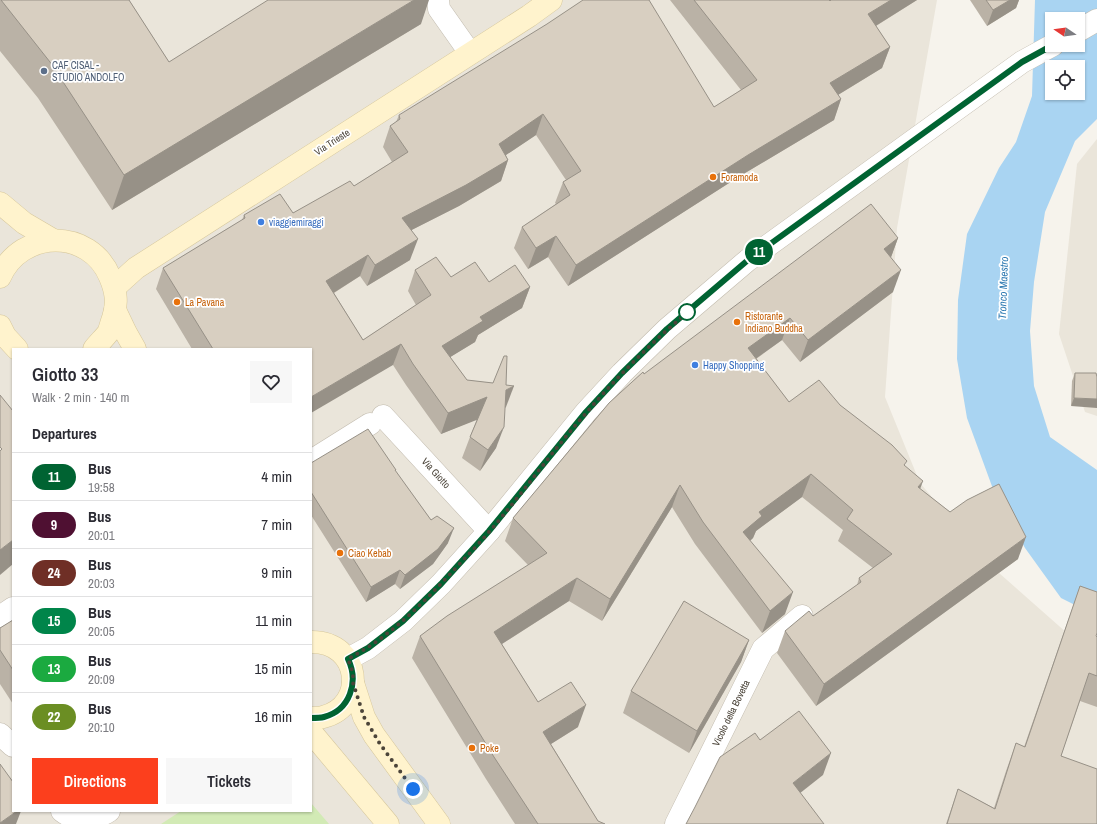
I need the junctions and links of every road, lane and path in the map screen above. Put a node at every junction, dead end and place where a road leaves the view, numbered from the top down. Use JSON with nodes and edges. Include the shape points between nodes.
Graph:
{"nodes":[{"id":1,"x":438,"y":0,"type":"edge"},
{"id":2,"x":551,"y":0,"type":"edge"},
{"id":3,"x":1097,"y":20,"type":"edge"},
{"id":4,"x":1085,"y":27,"type":"edge"},
{"id":5,"x":1045,"y":49,"type":"edge"},
{"id":6,"x":470,"y":54,"type":"junction"},
{"id":7,"x":0,"y":203,"type":"edge"},
{"id":8,"x":54,"y":240,"type":"junction"},
{"id":9,"x":0,"y":277,"type":"edge"},
{"id":10,"x":115,"y":287,"type":"junction"},
{"id":11,"x":115,"y":310,"type":"junction"},
{"id":12,"x":0,"y":326,"type":"edge"},
{"id":13,"x":16,"y":348,"type":"edge"},
{"id":14,"x":95,"y":348,"type":"edge"},
{"id":15,"x":134,"y":348,"type":"edge"},
{"id":16,"x":312,"y":460,"type":"edge"},
{"id":17,"x":489,"y":531,"type":"junction"},
{"id":18,"x":12,"y":609,"type":"edge"},
{"id":19,"x":802,"y":616,"type":"edge"},
{"id":20,"x":0,"y":617,"type":"edge"},
{"id":21,"x":312,"y":628,"type":"edge"},
{"id":22,"x":321,"y":643,"type":"edge"},
{"id":23,"x":348,"y":659,"type":"junction"},
{"id":24,"x":353,"y":683,"type":"junction"},
{"id":25,"x":312,"y":718,"type":"edge"},
{"id":26,"x":312,"y":733,"type":"edge"},
{"id":27,"x":0,"y":734,"type":"edge"},
{"id":28,"x":12,"y":745,"type":"edge"},
{"id":29,"x":63,"y":812,"type":"edge"},
{"id":30,"x":107,"y":812,"type":"edge"},
{"id":31,"x":388,"y":824,"type":"edge"},
{"id":32,"x":439,"y":824,"type":"edge"},
{"id":33,"x":676,"y":824,"type":"edge"}],
"edges":[{"from":1,"to":6,"type":"street","via":[[439,9]]},
{"from":2,"to":6,"type":"street","name":"Via Trieste"},
{"from":3,"to":4,"type":"street"},
{"from":5,"to":17,"type":"street","via":[[1022,62],[748,260],[667,329],[586,412]]},
{"from":6,"to":10,"type":"street","name":"Via Trieste","via":[[136,268]]},
{"from":7,"to":8,"type":"street","via":[[24,223]]},
{"from":8,"to":9,"type":"street","via":[[35,244],[17,253]]},
{"from":8,"to":10,"type":"street","via":[[74,243],[93,252],[107,268]]},
{"from":10,"to":11,"type":"street"},
{"from":11,"to":14,"type":"street","via":[[108,332]]},
{"from":11,"to":15,"type":"street"},
{"from":12,"to":13,"type":"street"},
{"from":16,"to":17,"type":"street","name":"Via Giotto","via":[[377,420]]},
{"from":17,"to":23,"type":"street","via":[[403,621],[368,648]]},
{"from":18,"to":20,"type":"street"},
{"from":19,"to":33,"type":"street","name":"Vicolo della Bovetta","via":[[763,649]]},
{"from":21,"to":22,"type":"street"},
{"from":22,"to":23,"type":"street","via":[[340,651]]},
{"from":23,"to":24,"type":"street","via":[[353,673]]},
{"from":24,"to":25,"type":"street","via":[[344,705],[323,718]]},
{"from":24,"to":32,"type":"street","via":[[364,717],[374,735]]},
{"from":26,"to":31,"type":"street"},
{"from":27,"to":28,"type":"street"},
{"from":29,"to":30,"type":"street","via":[[82,822],[91,821]]}]}
